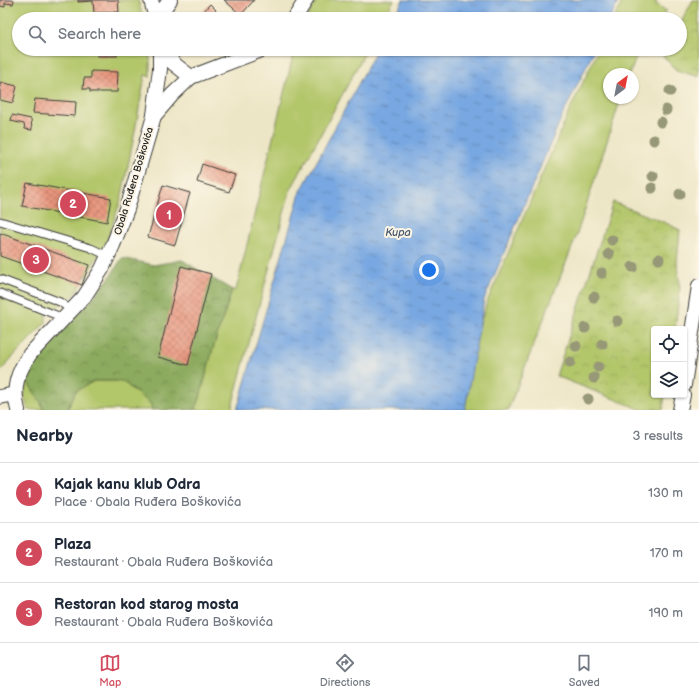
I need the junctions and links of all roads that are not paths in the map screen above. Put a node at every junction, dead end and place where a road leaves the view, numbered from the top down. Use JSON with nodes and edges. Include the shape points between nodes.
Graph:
{"nodes":[{"id":1,"x":151,"y":0,"type":"edge"},
{"id":2,"x":170,"y":0,"type":"edge"},
{"id":3,"x":306,"y":0,"type":"edge"},
{"id":4,"x":155,"y":12,"type":"edge"},
{"id":5,"x":161,"y":12,"type":"edge"},
{"id":6,"x":298,"y":12,"type":"edge"},
{"id":7,"x":160,"y":56,"type":"edge"},
{"id":8,"x":169,"y":56,"type":"edge"},
{"id":9,"x":246,"y":56,"type":"edge"},
{"id":10,"x":191,"y":77,"type":"junction"},
{"id":11,"x":154,"y":116,"type":"junction"},
{"id":12,"x":0,"y":221,"type":"edge"},
{"id":13,"x":108,"y":256,"type":"junction"},
{"id":14,"x":0,"y":279,"type":"edge"},
{"id":15,"x":699,"y":286,"type":"edge"},
{"id":16,"x":0,"y":294,"type":"edge"},
{"id":17,"x":68,"y":315,"type":"junction"},
{"id":18,"x":687,"y":365,"type":"edge"},
{"id":19,"x":15,"y":394,"type":"junction"},
{"id":20,"x":0,"y":397,"type":"edge"},
{"id":21,"x":682,"y":398,"type":"edge"},
{"id":22,"x":18,"y":410,"type":"edge"},
{"id":23,"x":680,"y":410,"type":"edge"}],
"edges":[{"from":1,"to":4,"type":"street"},
{"from":2,"to":5,"type":"street"},
{"from":3,"to":6,"type":"street"},
{"from":7,"to":11,"type":"street"},
{"from":8,"to":10,"type":"street","via":[[173,63]]},
{"from":9,"to":10,"type":"street","name":"Obala Ruđera Boškovića"},
{"from":10,"to":11,"type":"street","name":"Obala Ruđera Boškovića"},
{"from":11,"to":13,"type":"street","name":"Obala Ruđera Boškovića","via":[[127,209]]},
{"from":12,"to":13,"type":"lane","via":[[91,248]]},
{"from":13,"to":17,"type":"street","name":"Obala Ruđera Boškovića","via":[[92,286]]},
{"from":14,"to":17,"type":"lane","via":[[60,302]]},
{"from":15,"to":18,"type":"street"},
{"from":16,"to":17,"type":"lane","via":[[56,315]]},
{"from":17,"to":19,"type":"street","name":"Obala Ruđera Boškovića","via":[[26,360],[15,385]]},
{"from":19,"to":20,"type":"street"},
{"from":19,"to":22,"type":"street","name":"Obala Ruđera Boškovića"},
{"from":21,"to":23,"type":"street"}]}
